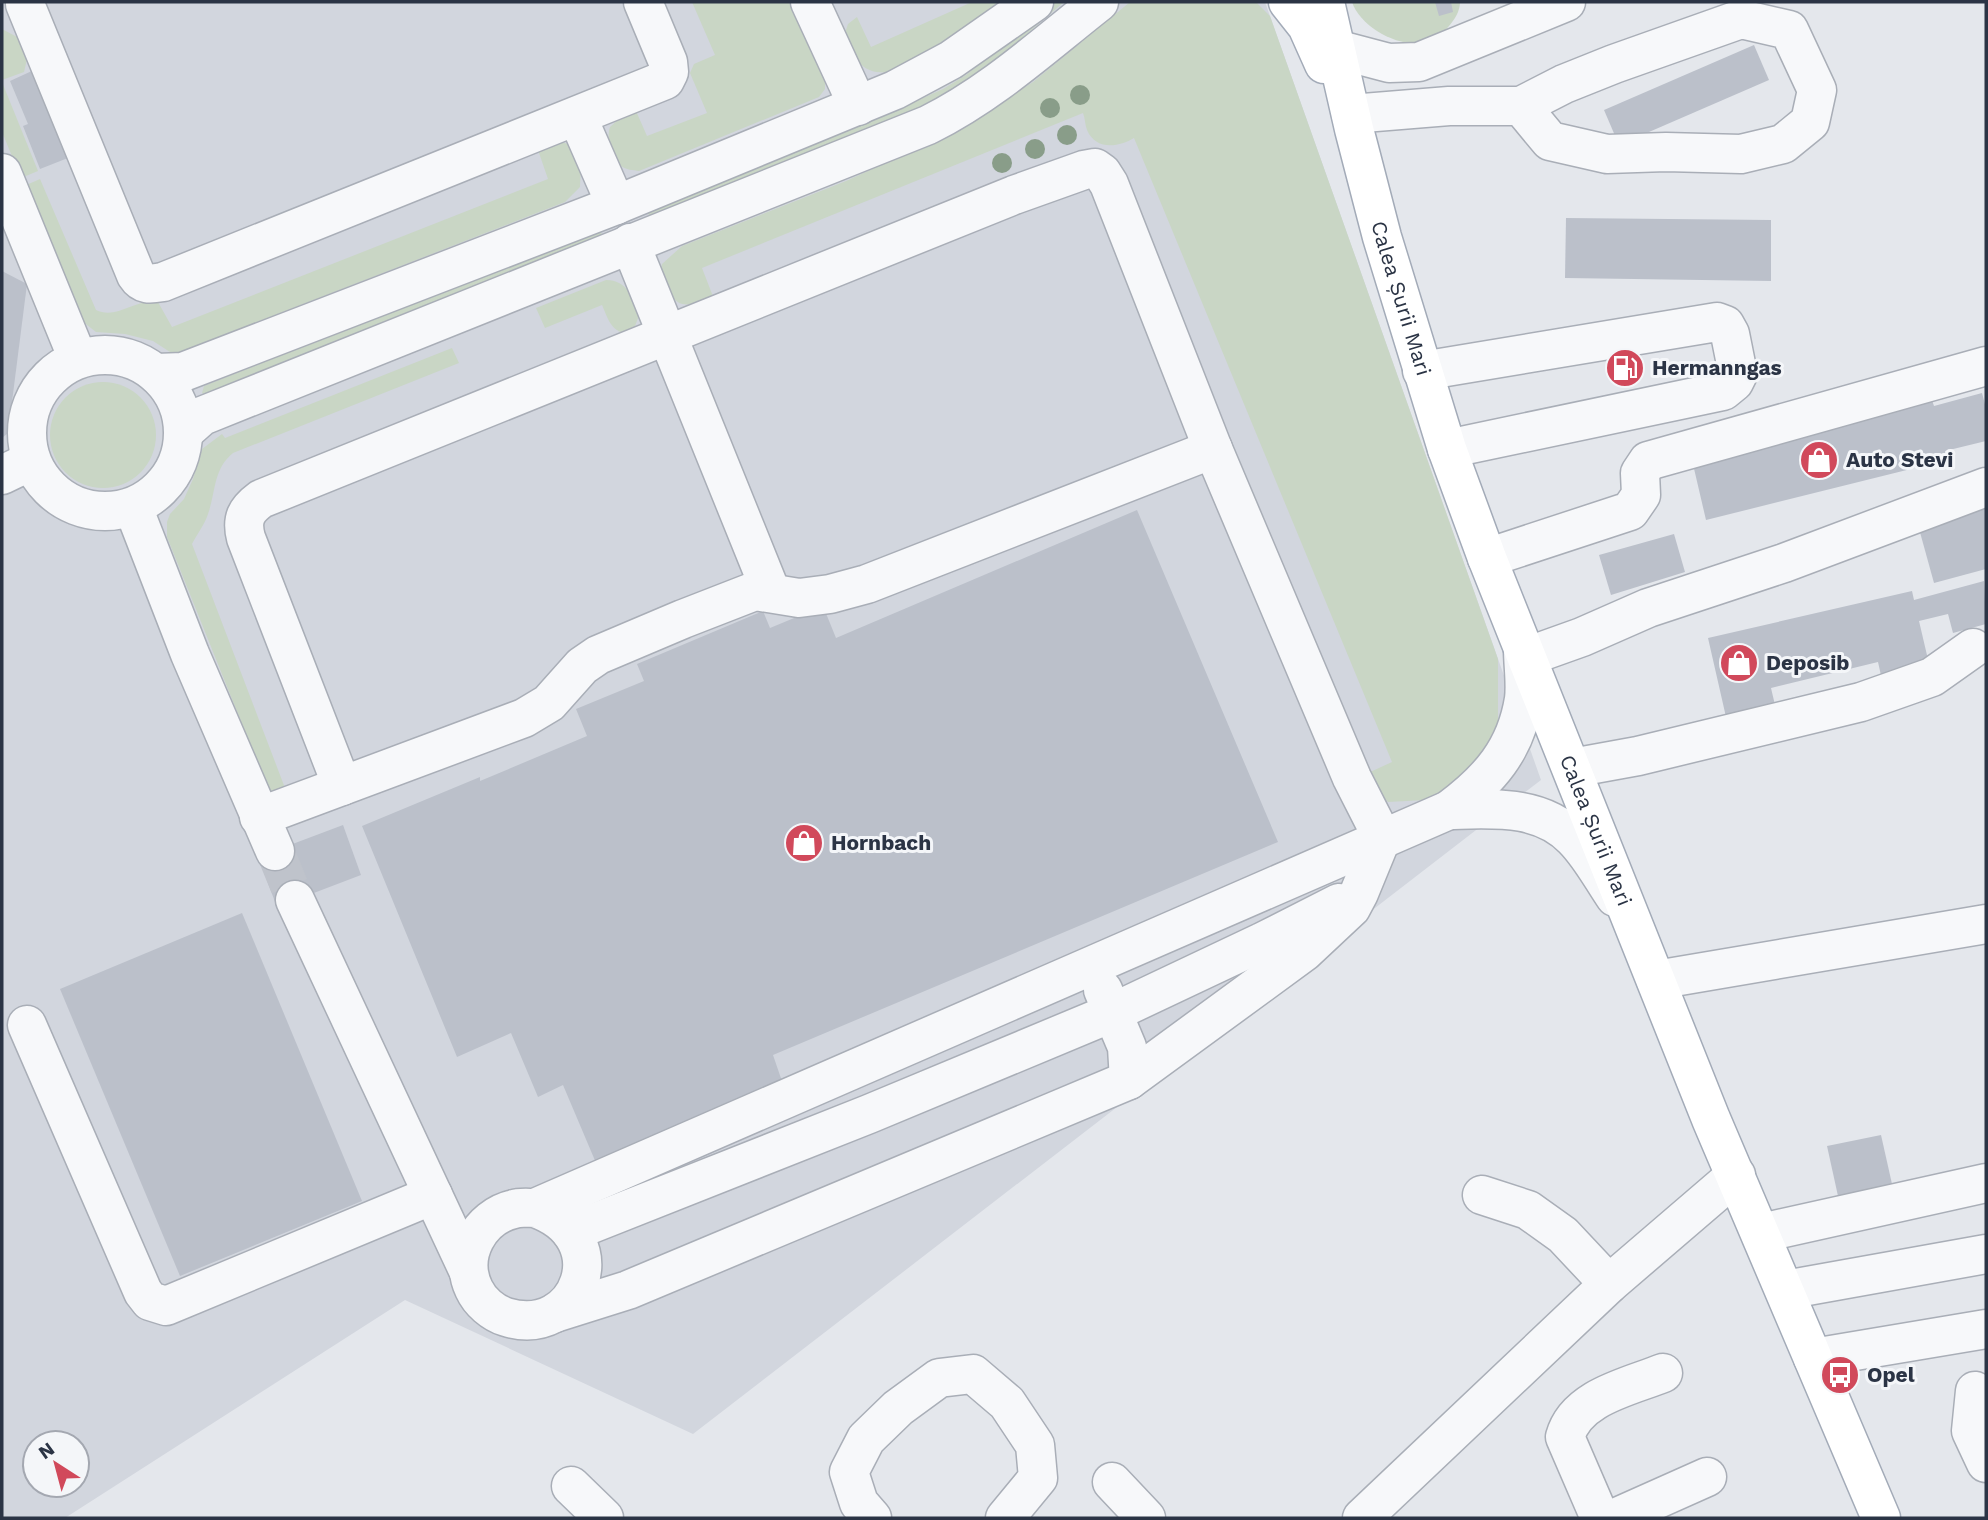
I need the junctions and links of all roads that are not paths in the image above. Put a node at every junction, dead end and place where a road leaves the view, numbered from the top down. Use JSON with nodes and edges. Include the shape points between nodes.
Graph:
{"nodes":[{"id":1,"x":643,"y":2,"type":"edge"},
{"id":2,"x":810,"y":2,"type":"edge"},
{"id":3,"x":1034,"y":2,"type":"edge"},
{"id":4,"x":1099,"y":2,"type":"edge"},
{"id":5,"x":1287,"y":2,"type":"edge"},
{"id":6,"x":1325,"y":2,"type":"edge"},
{"id":7,"x":1566,"y":2,"type":"edge"},
{"id":8,"x":19,"y":6,"type":"edge"},
{"id":9,"x":1336,"y":49,"type":"junction"},
{"id":10,"x":858,"y":106,"type":"junction"},
{"id":11,"x":1521,"y":106,"type":"junction"},
{"id":12,"x":577,"y":116,"type":"junction"},
{"id":13,"x":1352,"y":121,"type":"junction"},
{"id":14,"x":2,"y":175,"type":"edge"},
{"id":15,"x":616,"y":205,"type":"junction"},
{"id":16,"x":630,"y":243,"type":"junction"},
{"id":17,"x":667,"y":336,"type":"junction"},
{"id":18,"x":78,"y":359,"type":"junction"},
{"id":19,"x":1986,"y":366,"type":"edge"},
{"id":20,"x":1422,"y":371,"type":"junction"},
{"id":21,"x":157,"y":373,"type":"junction"},
{"id":22,"x":184,"y":432,"type":"junction"},
{"id":23,"x":1213,"y":449,"type":"junction"},
{"id":24,"x":1447,"y":449,"type":"junction"},
{"id":25,"x":16,"y":468,"type":"edge"},
{"id":26,"x":1986,"y":487,"type":"edge"},
{"id":27,"x":133,"y":507,"type":"junction"},
{"id":28,"x":1487,"y":558,"type":"junction"},
{"id":29,"x":771,"y":592,"type":"junction"},
{"id":30,"x":1973,"y":648,"type":"dead end"},
{"id":31,"x":1524,"y":651,"type":"junction"},
{"id":32,"x":1572,"y":768,"type":"junction"},
{"id":33,"x":342,"y":786,"type":"junction"},
{"id":34,"x":1449,"y":810,"type":"junction"},
{"id":35,"x":260,"y":817,"type":"junction"},
{"id":36,"x":1382,"y":837,"type":"junction"},
{"id":37,"x":275,"y":851,"type":"tunnel mouth"},
{"id":38,"x":1359,"y":893,"type":"junction"},
{"id":39,"x":295,"y":900,"type":"tunnel mouth"},
{"id":40,"x":1633,"y":923,"type":"junction"},
{"id":41,"x":1986,"y":924,"type":"edge"},
{"id":42,"x":1092,"y":966,"type":"junction"},
{"id":43,"x":1656,"y":980,"type":"junction"},
{"id":44,"x":1114,"y":1012,"type":"junction"},
{"id":45,"x":27,"y":1025,"type":"dead end"},
{"id":46,"x":1129,"y":1080,"type":"junction"},
{"id":47,"x":1736,"y":1175,"type":"junction"},
{"id":48,"x":1986,"y":1183,"type":"edge"},
{"id":49,"x":1482,"y":1195,"type":"dead end"},
{"id":50,"x":436,"y":1201,"type":"junction"},
{"id":51,"x":535,"y":1208,"type":"junction"},
{"id":52,"x":571,"y":1232,"type":"junction"},
{"id":53,"x":1761,"y":1233,"type":"junction"},
{"id":54,"x":1986,"y":1254,"type":"edge"},
{"id":55,"x":468,"y":1270,"type":"junction"},
{"id":56,"x":1609,"y":1284,"type":"junction"},
{"id":57,"x":1785,"y":1290,"type":"junction"},
{"id":58,"x":555,"y":1313,"type":"junction"},
{"id":59,"x":1986,"y":1329,"type":"edge"},
{"id":60,"x":1813,"y":1358,"type":"junction"},
{"id":61,"x":1663,"y":1373,"type":"dead end"},
{"id":62,"x":1975,"y":1391,"type":"dead end"},
{"id":63,"x":1986,"y":1463,"type":"edge"},
{"id":64,"x":1707,"y":1477,"type":"dead end"},
{"id":65,"x":1112,"y":1482,"type":"dead end"},
{"id":66,"x":571,"y":1486,"type":"dead end"},
{"id":67,"x":604,"y":1518,"type":"edge"},
{"id":68,"x":872,"y":1518,"type":"edge"},
{"id":69,"x":1005,"y":1518,"type":"edge"},
{"id":70,"x":1146,"y":1518,"type":"edge"},
{"id":71,"x":1362,"y":1518,"type":"edge"},
{"id":72,"x":1600,"y":1518,"type":"edge"},
{"id":73,"x":1615,"y":1518,"type":"edge"},
{"id":74,"x":1881,"y":1518,"type":"edge"}],
"edges":[{"from":1,"to":12,"type":"lane","via":[[667,59],[668,76]]},
{"from":2,"to":10,"type":"lane"},
{"from":3,"to":10,"type":"lane","via":[[951,60]]},
{"from":4,"to":16,"type":"lane","via":[[1034,57],[955,112]]},
{"from":5,"to":13,"type":"main road","name":"Calea Șurii Mari","via":[[1307,26]]},
{"from":6,"to":9,"type":"main road","name":"Calea Șurii Mari"},
{"from":7,"to":9,"type":"lane","via":[[1419,62],[1389,64]]},
{"from":8,"to":12,"type":"lane","via":[[136,275],[150,284]]},
{"from":9,"to":13,"type":"main road","name":"Calea Șurii Mari"},
{"from":10,"to":15,"type":"lane"},
{"from":11,"to":11,"type":"lane","via":[[1614,64],[1741,19],[1788,30],[1817,90],[1810,122],[1783,145],[1741,154],[1607,154],[1550,141]]},
{"from":11,"to":13,"type":"lane","via":[[1449,106]]},
{"from":12,"to":15,"type":"lane"},
{"from":13,"to":20,"type":"main road","name":"Calea Șurii Mari"},
{"from":14,"to":18,"type":"lane"},
{"from":15,"to":21,"type":"lane","via":[[183,372]]},
{"from":16,"to":17,"type":"lane"},
{"from":16,"to":22,"type":"lane","via":[[202,416]]},
{"from":17,"to":23,"type":"lane","via":[[1014,195],[1095,168],[1109,184]]},
{"from":17,"to":29,"type":"lane"},
{"from":17,"to":33,"type":"lane","via":[[249,508],[244,517],[246,538]]},
{"from":18,"to":21,"type":"lane","via":[[120,355]]},
{"from":18,"to":25,"type":"lane","via":[[44,383],[33,401],[27,441]]},
{"from":19,"to":28,"type":"lane","via":[[1647,461],[1640,473],[1641,495],[1630,511]]},
{"from":20,"to":24,"type":"main road","name":"Calea Șurii Mari"},
{"from":20,"to":24,"type":"lane","via":[[1717,322],[1730,334],[1738,374],[1723,391]]},
{"from":21,"to":22,"type":"lane","via":[[172,390]]},
{"from":22,"to":27,"type":"lane","via":[[181,456],[170,478],[154,495]]},
{"from":23,"to":29,"type":"lane","via":[[867,583],[799,598]]},
{"from":23,"to":36,"type":"lane","via":[[1352,778]]},
{"from":24,"to":28,"type":"main road","name":"Calea Șurii Mari"},
{"from":25,"to":27,"type":"lane","via":[[84,509],[109,512]]},
{"from":26,"to":31,"type":"lane","via":[[1648,608],[1582,637]]},
{"from":27,"to":35,"type":"lane"},
{"from":28,"to":31,"type":"main road","name":"Calea Șurii Mari"},
{"from":29,"to":33,"type":"lane","via":[[755,591],[612,648],[582,666],[537,712]]},
{"from":30,"to":32,"type":"lane","via":[[1932,677],[1861,702]]},
{"from":31,"to":32,"type":"main road","name":"Calea Șurii Mari"},
{"from":31,"to":34,"type":"lane","via":[[1524,697],[1508,746],[1477,790]]},
{"from":32,"to":40,"type":"main road","name":"Calea Șurii Mari"},
{"from":33,"to":35,"type":"lane"},
{"from":34,"to":36,"type":"lane"},
{"from":34,"to":40,"type":"lane","via":[[1518,810],[1546,818],[1573,838]]},
{"from":35,"to":37,"type":"lane"},
{"from":36,"to":38,"type":"lane"},
{"from":36,"to":42,"type":"lane"},
{"from":38,"to":44,"type":"lane"},
{"from":38,"to":46,"type":"lane","via":[[1351,908],[1304,952]]},
{"from":39,"to":50,"type":"lane"},
{"from":40,"to":43,"type":"main road","name":"Calea Șurii Mari"},
{"from":41,"to":43,"type":"lane"},
{"from":42,"to":44,"type":"lane"},
{"from":42,"to":51,"type":"lane"},
{"from":43,"to":47,"type":"main road","name":"Calea Șurii Mari"},
{"from":44,"to":46,"type":"lane","via":[[1127,1047]]},
{"from":44,"to":52,"type":"lane"},
{"from":45,"to":50,"type":"lane","via":[[150,1301],[166,1306]]},
{"from":46,"to":58,"type":"lane","via":[[628,1290]]},
{"from":47,"to":53,"type":"main road","name":"Calea Șurii Mari"},
{"from":47,"to":56,"type":"lane"},
{"from":48,"to":53,"type":"lane"},
{"from":49,"to":56,"type":"lane","via":[[1528,1210],[1563,1235]]},
{"from":50,"to":55,"type":"lane"},
{"from":51,"to":52,"type":"lane","via":[[551,1214]]},
{"from":51,"to":55,"type":"lane","via":[[515,1208],[481,1228]]},
{"from":52,"to":58,"type":"lane","via":[[582,1261],[580,1282],[570,1300]]},
{"from":53,"to":57,"type":"main road","name":"Calea Șurii Mari"},
{"from":54,"to":57,"type":"lane"},
{"from":55,"to":58,"type":"lane","via":[[474,1289],[499,1315],[517,1321]]},
{"from":56,"to":71,"type":"lane"},
{"from":57,"to":60,"type":"main road","name":"Calea Șurii Mari"},
{"from":59,"to":60,"type":"lane"},
{"from":60,"to":74,"type":"main road","name":"Calea Șurii Mari"},
{"from":61,"to":72,"type":"lane","via":[[1591,1402],[1568,1425],[1565,1437]]},
{"from":62,"to":63,"type":"lane","via":[[1971,1431]]},
{"from":64,"to":73,"type":"lane"},
{"from":65,"to":70,"type":"lane"},
{"from":66,"to":67,"type":"lane"},
{"from":68,"to":69,"type":"lane","via":[[859,1503],[849,1472],[866,1439],[939,1378],[973,1374],[1007,1403],[1035,1445],[1038,1478]]}]}
